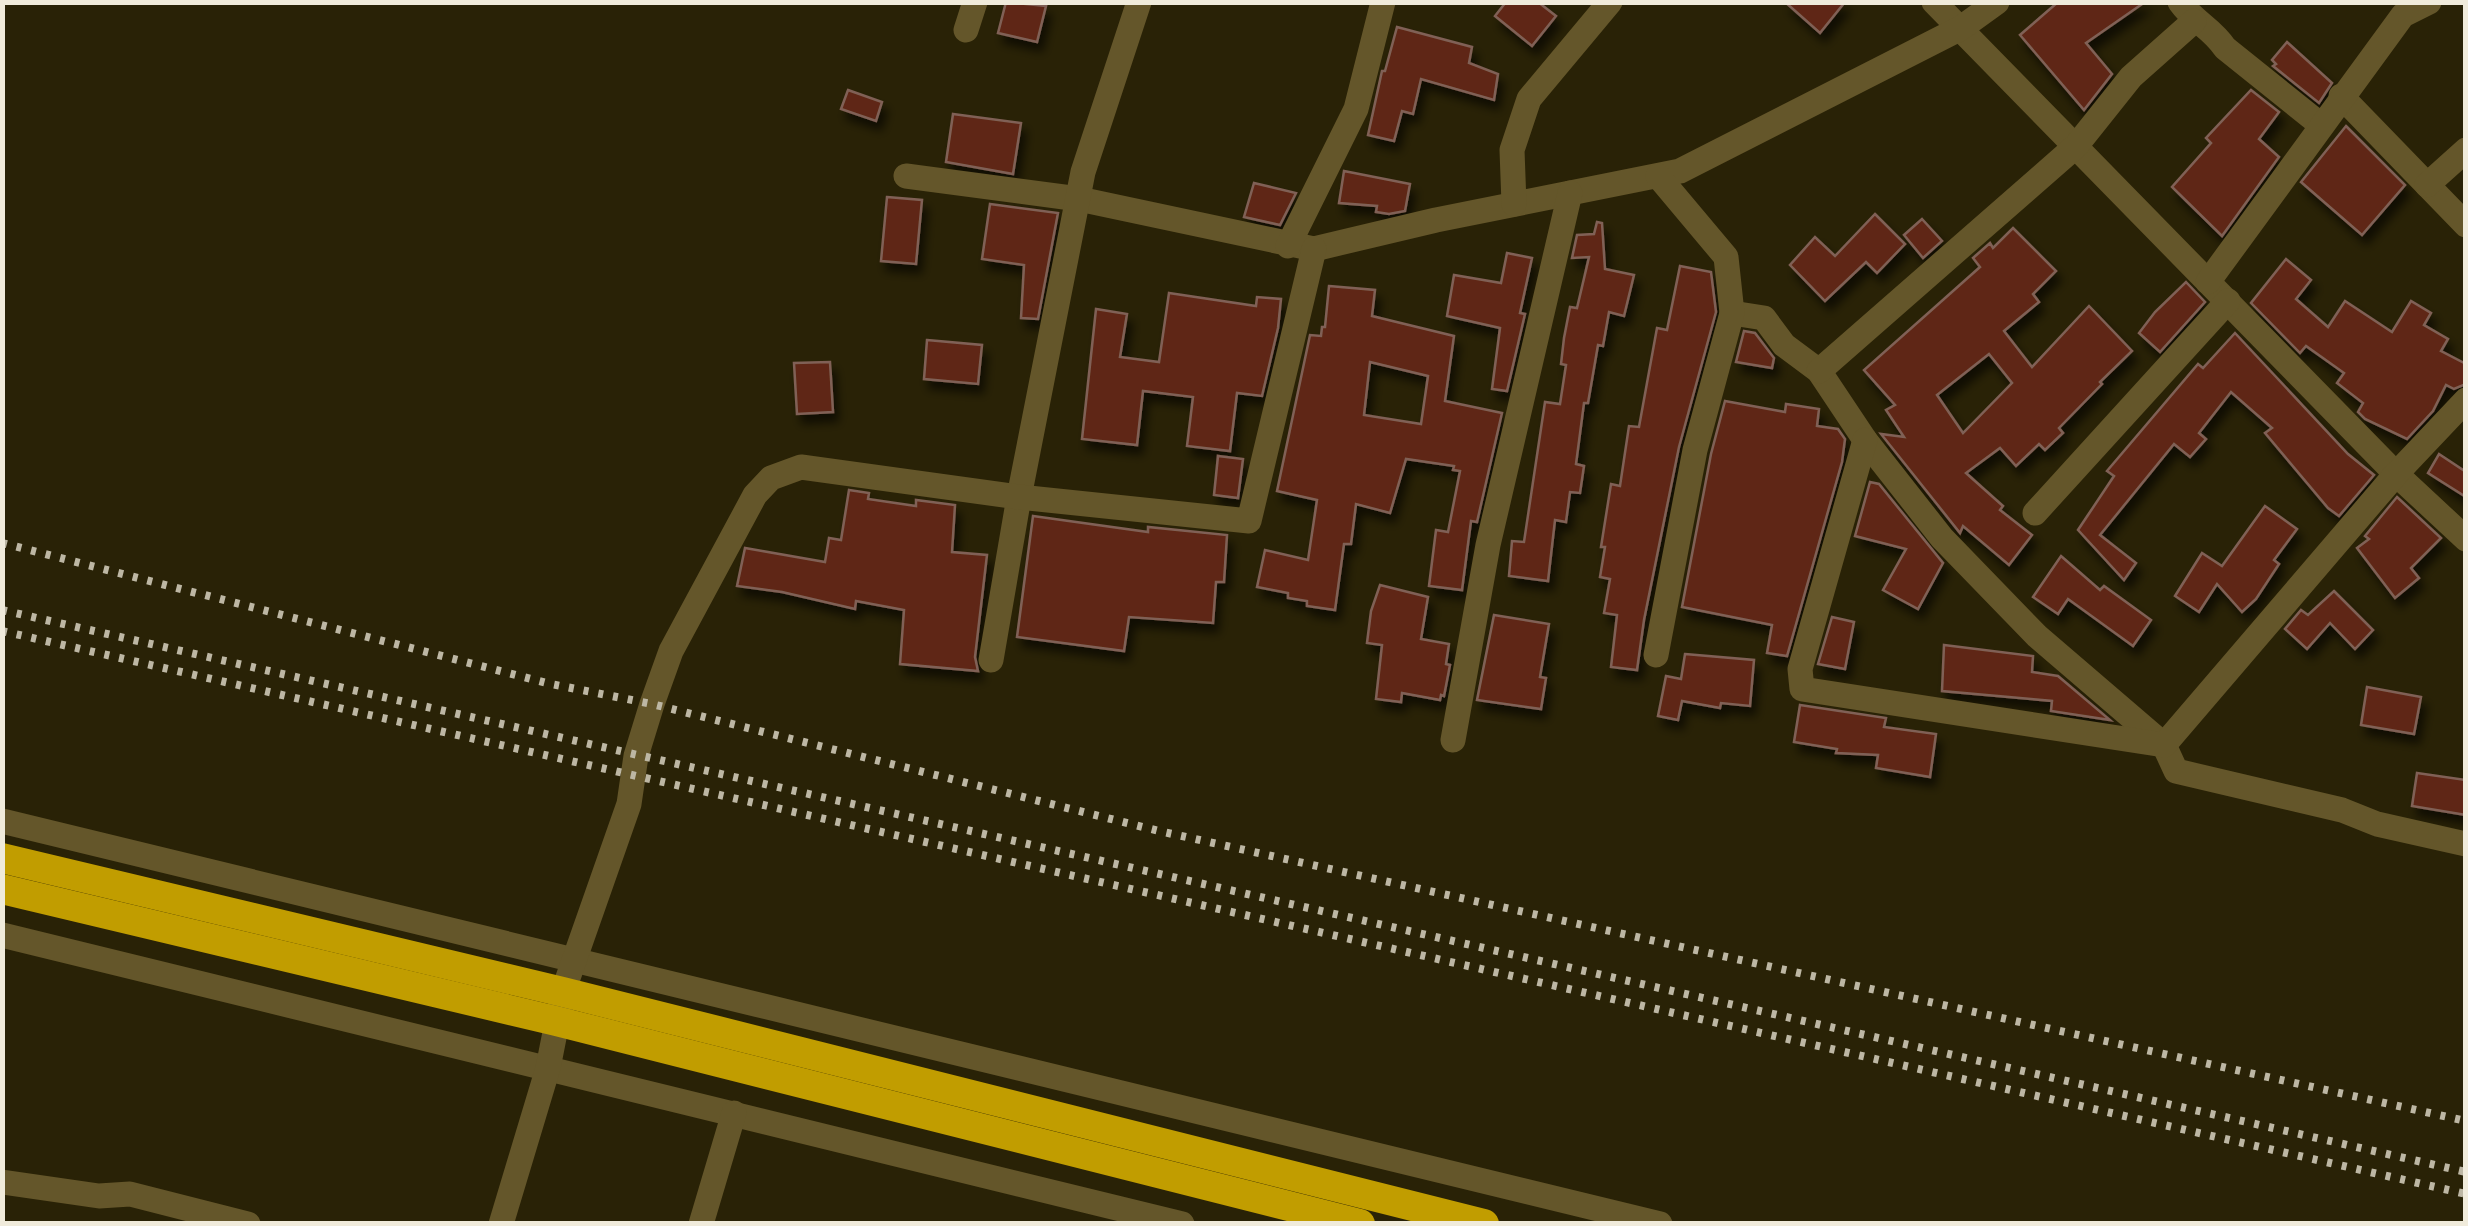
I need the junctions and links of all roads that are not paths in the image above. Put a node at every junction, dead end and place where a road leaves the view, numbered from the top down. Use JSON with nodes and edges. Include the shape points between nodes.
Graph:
{"nodes":[{"id":1,"x":975,"y":2,"type":"edge"},
{"id":2,"x":1139,"y":2,"type":"edge"},
{"id":3,"x":1383,"y":2,"type":"edge"},
{"id":4,"x":1610,"y":2,"type":"edge"},
{"id":5,"x":1934,"y":2,"type":"edge"},
{"id":6,"x":1997,"y":2,"type":"edge"},
{"id":7,"x":2429,"y":2,"type":"edge"},
{"id":8,"x":2187,"y":12,"type":"edge"},
{"id":9,"x":1961,"y":28,"type":"junction"},
{"id":10,"x":966,"y":30,"type":"dead end"},
{"id":11,"x":2341,"y":96,"type":"junction"},
{"id":12,"x":2321,"y":125,"type":"junction"},
{"id":13,"x":2076,"y":146,"type":"junction"},
{"id":14,"x":2466,"y":150,"type":"edge"},
{"id":15,"x":906,"y":176,"type":"dead end"},
{"id":16,"x":1658,"y":176,"type":"junction"},
{"id":17,"x":2427,"y":185,"type":"junction"},
{"id":18,"x":1570,"y":193,"type":"junction"},
{"id":19,"x":1079,"y":200,"type":"junction"},
{"id":20,"x":1514,"y":204,"type":"junction"},
{"id":21,"x":2466,"y":225,"type":"edge"},
{"id":22,"x":1288,"y":246,"type":"junction"},
{"id":23,"x":1314,"y":248,"type":"junction"},
{"id":24,"x":2208,"y":282,"type":"junction"},
{"id":25,"x":2228,"y":301,"type":"junction"},
{"id":26,"x":1732,"y":313,"type":"junction"},
{"id":27,"x":1820,"y":371,"type":"junction"},
{"id":28,"x":2466,"y":400,"type":"edge"},
{"id":29,"x":1865,"y":440,"type":"junction"},
{"id":30,"x":2396,"y":474,"type":"junction"},
{"id":31,"x":1019,"y":497,"type":"junction"},
{"id":32,"x":2034,"y":513,"type":"dead end"},
{"id":33,"x":2466,"y":539,"type":"edge"},
{"id":34,"x":1656,"y":655,"type":"dead end"},
{"id":35,"x":991,"y":660,"type":"dead end"},
{"id":36,"x":1453,"y":740,"type":"dead end"},
{"id":37,"x":2164,"y":745,"type":"junction"},
{"id":38,"x":2,"y":821,"type":"edge"},
{"id":39,"x":2466,"y":844,"type":"edge"},
{"id":40,"x":2,"y":858,"type":"edge"},
{"id":41,"x":2,"y":888,"type":"edge"},
{"id":42,"x":2,"y":935,"type":"edge"},
{"id":43,"x":574,"y":960,"type":"junction"},
{"id":44,"x":559,"y":1006,"type":"junction"},
{"id":45,"x":548,"y":1068,"type":"junction"},
{"id":46,"x":734,"y":1114,"type":"junction"},
{"id":47,"x":2,"y":1182,"type":"edge"},
{"id":48,"x":248,"y":1224,"type":"edge"},
{"id":49,"x":501,"y":1224,"type":"edge"},
{"id":50,"x":701,"y":1224,"type":"edge"},
{"id":51,"x":1182,"y":1224,"type":"edge"},
{"id":52,"x":1360,"y":1224,"type":"edge"},
{"id":53,"x":1484,"y":1224,"type":"edge"},
{"id":54,"x":1660,"y":1224,"type":"edge"}],
"edges":[{"from":1,"to":10,"type":"street"},
{"from":2,"to":19,"type":"street"},
{"from":3,"to":22,"type":"street","via":[[1356,109]]},
{"from":4,"to":20,"type":"street","via":[[1528,99],[1512,150]]},
{"from":5,"to":9,"type":"street"},
{"from":6,"to":9,"type":"street"},
{"from":7,"to":11,"type":"street","via":[[2403,15]]},
{"from":8,"to":12,"type":"street"},
{"from":8,"to":13,"type":"street"},
{"from":9,"to":13,"type":"street"},
{"from":9,"to":16,"type":"street","via":[[1680,171]]},
{"from":11,"to":12,"type":"street"},
{"from":11,"to":17,"type":"street"},
{"from":12,"to":24,"type":"street"},
{"from":13,"to":24,"type":"street"},
{"from":13,"to":27,"type":"street"},
{"from":14,"to":17,"type":"street"},
{"from":15,"to":19,"type":"street"},
{"from":16,"to":18,"type":"street"},
{"from":16,"to":26,"type":"street","via":[[1726,257]]},
{"from":17,"to":21,"type":"street"},
{"from":18,"to":20,"type":"street"},
{"from":18,"to":36,"type":"street","via":[[1488,545]]},
{"from":19,"to":22,"type":"street"},
{"from":19,"to":31,"type":"street"},
{"from":20,"to":23,"type":"street"},
{"from":22,"to":23,"type":"street"},
{"from":23,"to":31,"type":"street","via":[[1249,521]]},
{"from":24,"to":25,"type":"street"},
{"from":25,"to":30,"type":"street"},
{"from":25,"to":32,"type":"street"},
{"from":26,"to":27,"type":"street","via":[[1764,318],[1784,346]]},
{"from":26,"to":34,"type":"street","via":[[1696,450]]},
{"from":27,"to":29,"type":"street"},
{"from":28,"to":30,"type":"street"},
{"from":29,"to":37,"type":"street","via":[[1942,538],[2037,636]]},
{"from":29,"to":37,"type":"street","via":[[1800,670],[1802,689]]},
{"from":30,"to":33,"type":"street"},
{"from":30,"to":37,"type":"street"},
{"from":31,"to":35,"type":"street"},
{"from":31,"to":43,"type":"street","via":[[801,467],[771,478],[755,495],[672,651],[636,756],[629,804]]},
{"from":37,"to":39,"type":"street","via":[[2176,770]]},
{"from":38,"to":43,"type":"street"},
{"from":40,"to":44,"type":"highway"},
{"from":41,"to":44,"type":"highway"},
{"from":42,"to":45,"type":"street"},
{"from":43,"to":44,"type":"street"},
{"from":43,"to":54,"type":"street"},
{"from":44,"to":45,"type":"street"},
{"from":44,"to":52,"type":"highway"},
{"from":44,"to":53,"type":"highway"},
{"from":45,"to":46,"type":"street"},
{"from":45,"to":49,"type":"street"},
{"from":46,"to":50,"type":"street"},
{"from":46,"to":51,"type":"street"},
{"from":47,"to":48,"type":"street","via":[[130,1194]]}]}
